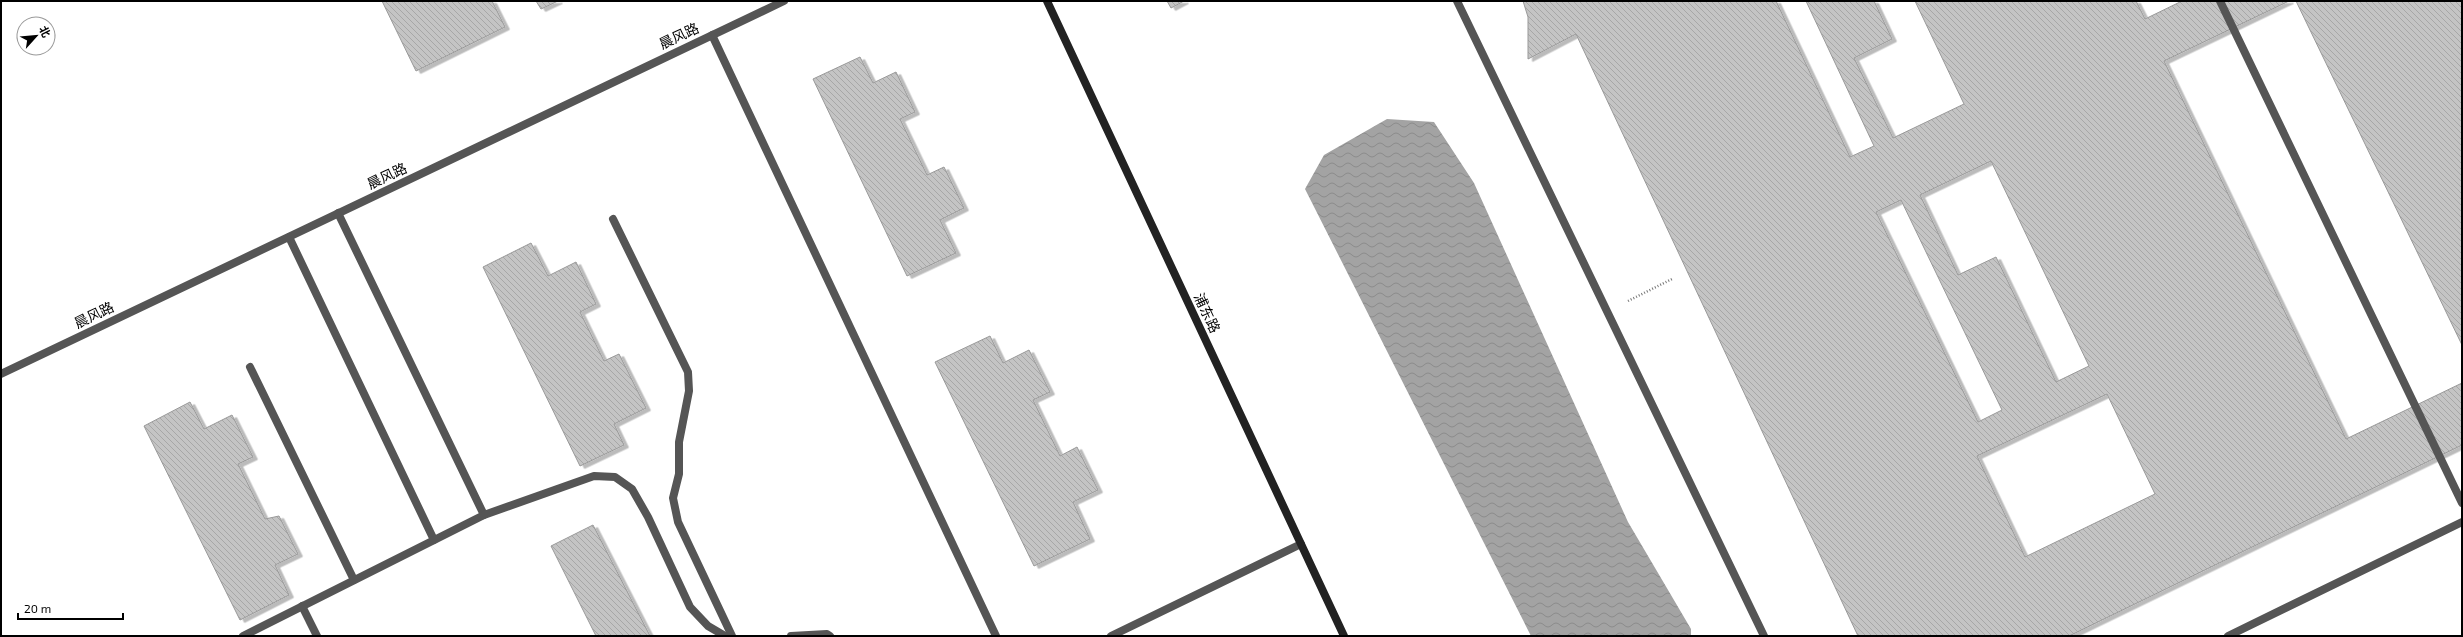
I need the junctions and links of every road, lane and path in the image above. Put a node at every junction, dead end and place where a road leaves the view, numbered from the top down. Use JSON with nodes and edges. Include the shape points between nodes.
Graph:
{"nodes":[{"id":1,"x":784,"y":1,"type":"edge"},
{"id":2,"x":1047,"y":1,"type":"edge"},
{"id":3,"x":1457,"y":1,"type":"edge"},
{"id":4,"x":2220,"y":1,"type":"edge"},
{"id":5,"x":712,"y":35,"type":"junction"},
{"id":6,"x":338,"y":213,"type":"junction"},
{"id":7,"x":613,"y":219,"type":"dead end"},
{"id":8,"x":288,"y":237,"type":"junction"},
{"id":9,"x":1672,"y":279,"type":"dead end"},
{"id":10,"x":1607,"y":312,"type":"junction"},
{"id":11,"x":250,"y":367,"type":"dead end"},
{"id":12,"x":1,"y":374,"type":"edge"},
{"id":13,"x":2462,"y":503,"type":"edge"},
{"id":14,"x":484,"y":515,"type":"junction"},
{"id":15,"x":2462,"y":522,"type":"edge"},
{"id":16,"x":434,"y":540,"type":"junction"},
{"id":17,"x":1301,"y":544,"type":"junction"},
{"id":18,"x":354,"y":580,"type":"junction"},
{"id":19,"x":302,"y":606,"type":"junction"},
{"id":20,"x":243,"y":636,"type":"edge"},
{"id":21,"x":317,"y":636,"type":"edge"},
{"id":22,"x":725,"y":636,"type":"edge"},
{"id":23,"x":732,"y":636,"type":"edge"},
{"id":24,"x":791,"y":636,"type":"edge"},
{"id":25,"x":830,"y":636,"type":"edge"},
{"id":26,"x":996,"y":636,"type":"edge"},
{"id":27,"x":1111,"y":636,"type":"edge"},
{"id":28,"x":1344,"y":636,"type":"edge"},
{"id":29,"x":1764,"y":636,"type":"edge"},
{"id":30,"x":2228,"y":636,"type":"edge"}],
"edges":[{"from":1,"to":5,"type":"street","name":"晨风路"},
{"from":2,"to":17,"type":"street","name":"浦东路"},
{"from":3,"to":10,"type":"street"},
{"from":4,"to":13,"type":"street"},
{"from":5,"to":6,"type":"street","name":"晨风路"},
{"from":5,"to":26,"type":"street"},
{"from":6,"to":8,"type":"street","name":"晨风路"},
{"from":6,"to":14,"type":"street"},
{"from":7,"to":23,"type":"street","via":[[688,372],[689,391],[679,442],[678,474],[673,498],[678,522]]},
{"from":8,"to":12,"type":"street","name":"晨风路"},
{"from":8,"to":16,"type":"street"},
{"from":9,"to":10,"type":"path"},
{"from":10,"to":29,"type":"street"},
{"from":11,"to":18,"type":"street"},
{"from":14,"to":16,"type":"street"},
{"from":14,"to":22,"type":"street","via":[[594,476],[616,477],[632,489],[648,517],[690,607],[708,626]]},
{"from":15,"to":30,"type":"street"},
{"from":16,"to":18,"type":"street"},
{"from":17,"to":27,"type":"street"},
{"from":17,"to":28,"type":"street","name":"浦东路"},
{"from":18,"to":19,"type":"street"},
{"from":19,"to":20,"type":"street"},
{"from":19,"to":21,"type":"street"},
{"from":24,"to":25,"type":"street"}]}
